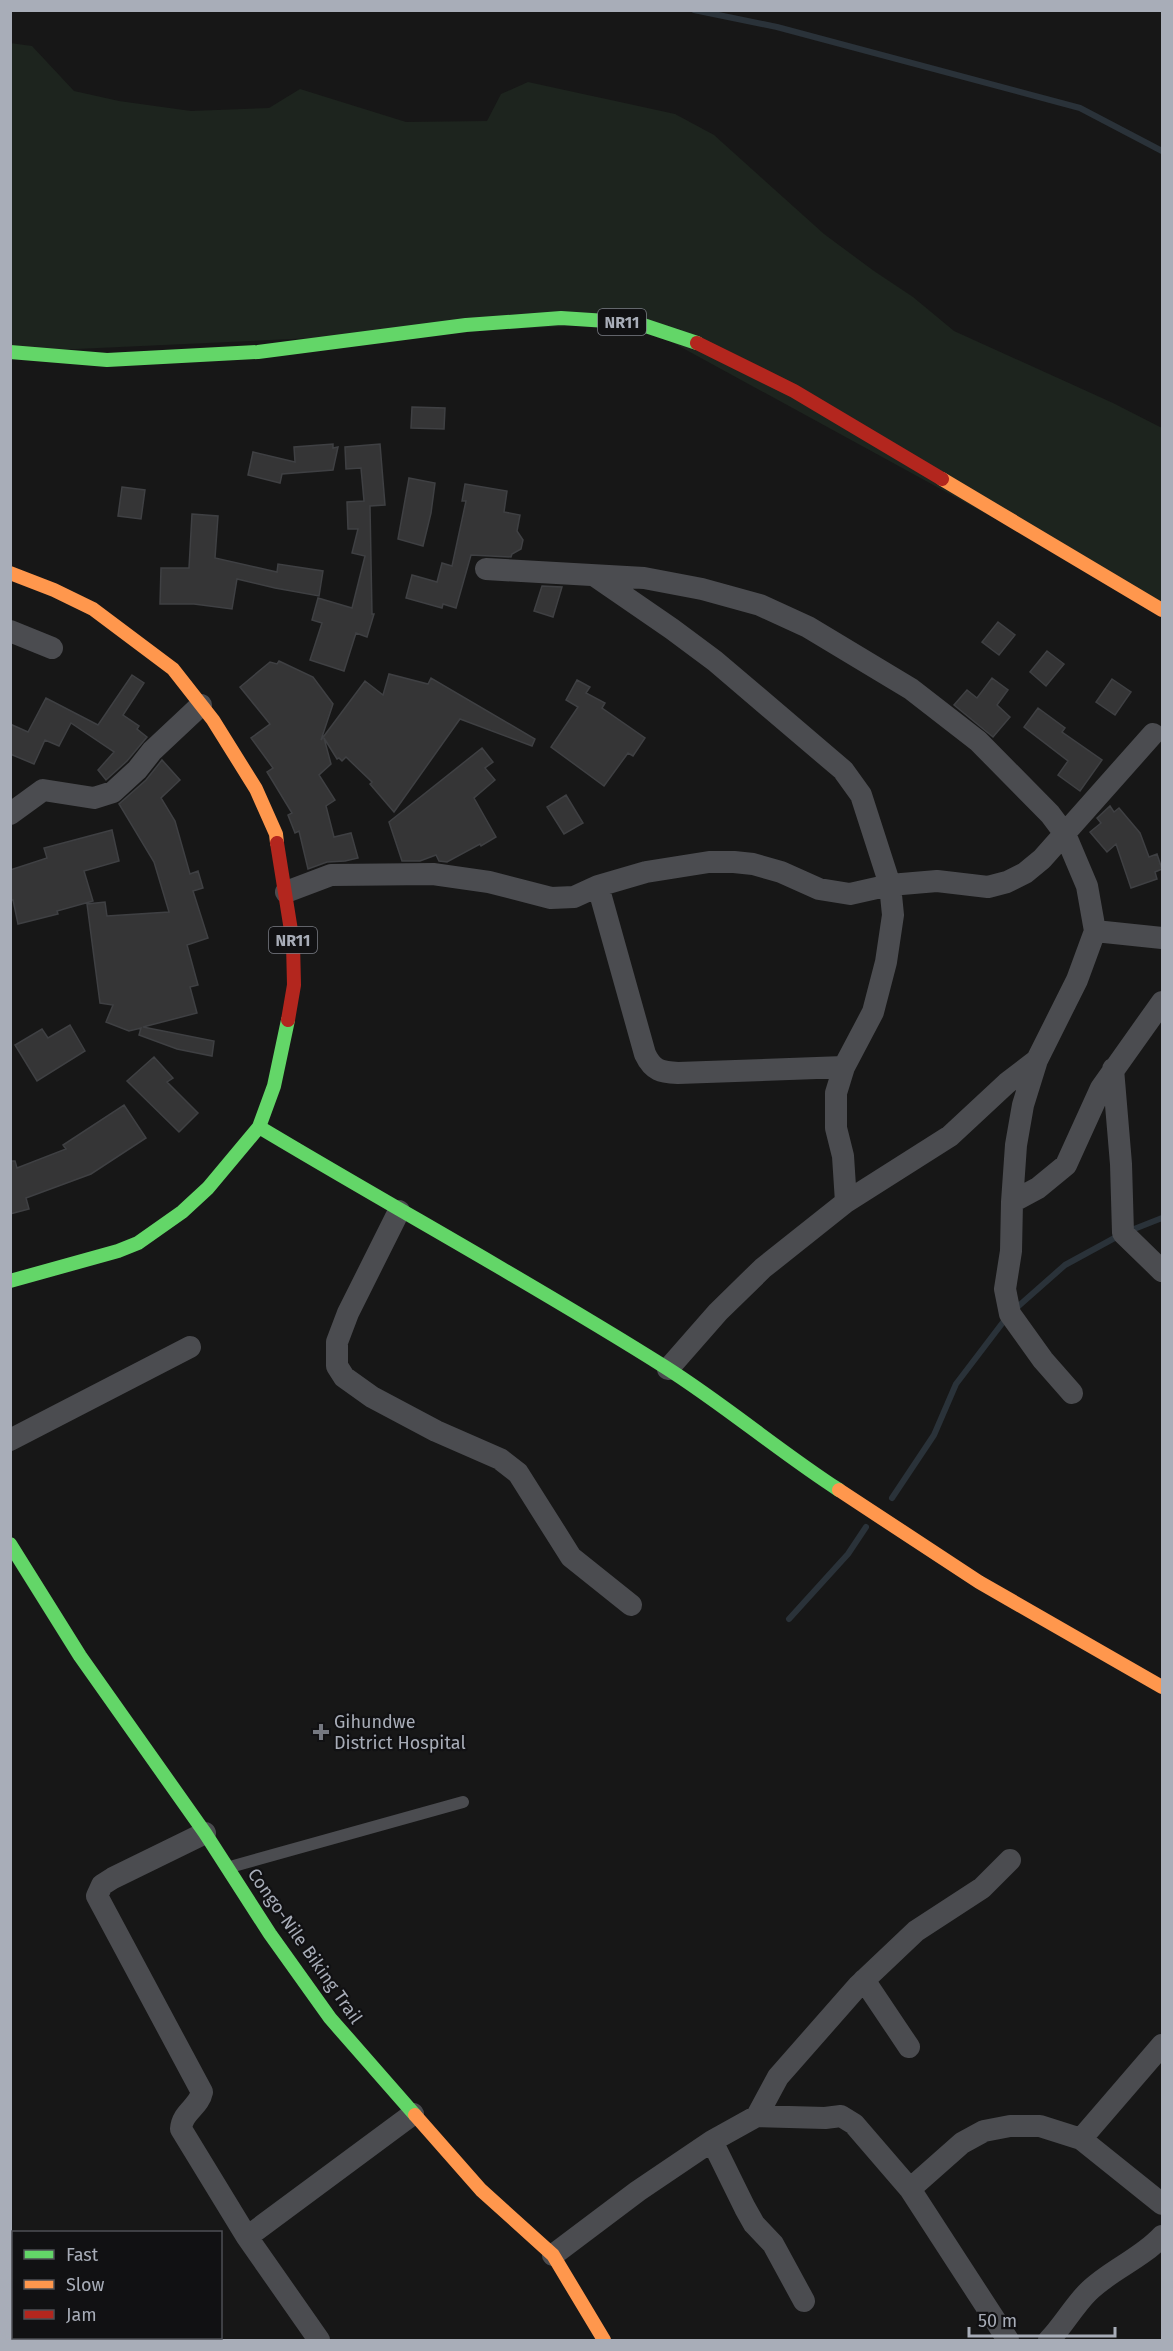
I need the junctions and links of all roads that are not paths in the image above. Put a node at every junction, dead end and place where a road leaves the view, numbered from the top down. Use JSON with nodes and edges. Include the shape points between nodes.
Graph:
{"nodes":[{"id":1,"x":10,"y":352,"type":"edge"},
{"id":2,"x":486,"y":569,"type":"dead end"},
{"id":3,"x":10,"y":573,"type":"edge"},
{"id":4,"x":595,"y":576,"type":"junction"},
{"id":5,"x":1162,"y":610,"type":"edge"},
{"id":6,"x":10,"y":631,"type":"edge"},
{"id":7,"x":52,"y":648,"type":"dead end"},
{"id":8,"x":201,"y":705,"type":"junction"},
{"id":9,"x":1153,"y":734,"type":"dead end"},
{"id":10,"x":10,"y":814,"type":"edge"},
{"id":11,"x":1065,"y":834,"type":"junction"},
{"id":12,"x":890,"y":885,"type":"junction"},
{"id":13,"x":598,"y":886,"type":"junction"},
{"id":14,"x":286,"y":892,"type":"junction"},
{"id":15,"x":1095,"y":931,"type":"junction"},
{"id":16,"x":1162,"y":938,"type":"edge"},
{"id":17,"x":1162,"y":1002,"type":"edge"},
{"id":18,"x":1037,"y":1060,"type":"junction"},
{"id":19,"x":844,"y":1067,"type":"junction"},
{"id":20,"x":1113,"y":1069,"type":"junction"},
{"id":21,"x":259,"y":1126,"type":"junction"},
{"id":22,"x":846,"y":1202,"type":"junction"},
{"id":23,"x":1012,"y":1202,"type":"junction"},
{"id":24,"x":399,"y":1211,"type":"junction"},
{"id":25,"x":1162,"y":1271,"type":"edge"},
{"id":26,"x":10,"y":1281,"type":"edge"},
{"id":27,"x":190,"y":1347,"type":"dead end"},
{"id":28,"x":668,"y":1369,"type":"junction"},
{"id":29,"x":1072,"y":1393,"type":"dead end"},
{"id":30,"x":10,"y":1440,"type":"edge"},
{"id":31,"x":10,"y":1544,"type":"edge"},
{"id":32,"x":631,"y":1605,"type":"dead end"},
{"id":33,"x":1162,"y":1687,"type":"edge"},
{"id":34,"x":463,"y":1803,"type":"dead end"},
{"id":35,"x":205,"y":1833,"type":"junction"},
{"id":36,"x":1010,"y":1860,"type":"dead end"},
{"id":37,"x":229,"y":1868,"type":"junction"},
{"id":38,"x":864,"y":1980,"type":"junction"},
{"id":39,"x":1162,"y":2045,"type":"edge"},
{"id":40,"x":909,"y":2046,"type":"dead end"},
{"id":41,"x":413,"y":2114,"type":"junction"},
{"id":42,"x":757,"y":2116,"type":"junction"},
{"id":43,"x":1081,"y":2139,"type":"junction"},
{"id":44,"x":712,"y":2141,"type":"junction"},
{"id":45,"x":910,"y":2189,"type":"junction"},
{"id":46,"x":1162,"y":2204,"type":"edge"},
{"id":47,"x":1162,"y":2236,"type":"edge"},
{"id":48,"x":247,"y":2237,"type":"junction"},
{"id":49,"x":553,"y":2255,"type":"junction"},
{"id":50,"x":804,"y":2301,"type":"dead end"},
{"id":51,"x":319,"y":2340,"type":"edge"},
{"id":52,"x":604,"y":2340,"type":"edge"},
{"id":53,"x":1008,"y":2340,"type":"edge"},
{"id":54,"x":1049,"y":2340,"type":"edge"}],
"edges":[{"from":1,"to":5,"type":"main road","number":"NR11","via":[[108,360],[258,352],[466,325],[561,318],[637,323],[693,341],[794,391]]},
{"from":2,"to":4,"type":"street"},
{"from":3,"to":8,"type":"main road","number":"NR11","via":[[93,609],[173,669]]},
{"from":4,"to":11,"type":"street","via":[[644,578],[702,589],[760,605],[808,627],[911,689],[978,741],[1050,813]]},
{"from":4,"to":12,"type":"street","via":[[715,661],[843,770],[861,795]]},
{"from":6,"to":7,"type":"street"},
{"from":8,"to":10,"type":"street","via":[[113,792],[94,798],[43,790]]},
{"from":8,"to":14,"type":"main road","number":"NR11","via":[[256,789],[276,834]]},
{"from":9,"to":11,"type":"street"},
{"from":11,"to":12,"type":"street","via":[[1034,866],[1007,882],[988,887],[937,881]]},
{"from":11,"to":15,"type":"street","via":[[1087,886]]},
{"from":12,"to":13,"type":"street","via":[[850,894],[819,889],[753,864],[709,862],[646,872]]},
{"from":12,"to":19,"type":"street","via":[[892,915],[886,962],[873,1012]]},
{"from":13,"to":14,"type":"street","via":[[574,897],[551,898],[489,882],[433,874],[331,875]]},
{"from":13,"to":19,"type":"street","via":[[650,1065],[660,1072],[678,1073]]},
{"from":14,"to":21,"type":"main road","number":"NR11","via":[[294,985],[283,1051]]},
{"from":15,"to":16,"type":"street"},
{"from":15,"to":18,"type":"street","via":[[1077,980]]},
{"from":17,"to":20,"type":"street"},
{"from":18,"to":22,"type":"street","via":[[950,1136]]},
{"from":18,"to":23,"type":"street","via":[[1023,1105]]},
{"from":19,"to":22,"type":"street","via":[[836,1093],[836,1128],[843,1156]]},
{"from":20,"to":23,"type":"street","via":[[1093,1103],[1066,1165],[1038,1188]]},
{"from":20,"to":25,"type":"street","via":[[1123,1233]]},
{"from":21,"to":24,"type":"main road"},
{"from":21,"to":26,"type":"main road","number":"NR11","via":[[208,1188],[148,1236],[118,1251]]},
{"from":22,"to":28,"type":"street","via":[[763,1268],[718,1311]]},
{"from":23,"to":29,"type":"street","via":[[1005,1289],[1010,1314]]},
{"from":24,"to":28,"type":"main road","via":[[530,1284]]},
{"from":24,"to":32,"type":"street","via":[[348,1313],[337,1342],[337,1366],[372,1397],[500,1460],[518,1473],[571,1557]]},
{"from":27,"to":30,"type":"street"},
{"from":28,"to":33,"type":"main road","via":[[812,1472],[979,1582]]},
{"from":31,"to":35,"type":"main road","name":"Congo-Nile Biking Trail","via":[[80,1656]]},
{"from":34,"to":37,"type":"lane"},
{"from":35,"to":37,"type":"main road","name":"Congo-Nile Biking Trail"},
{"from":35,"to":48,"type":"street","via":[[113,1878],[102,1885],[97,1896],[202,2092],[184,2117],[182,2129]]},
{"from":36,"to":38,"type":"street","via":[[982,1888],[916,1931]]},
{"from":37,"to":41,"type":"main road","name":"Congo-Nile Biking Trail","via":[[330,2018]]},
{"from":38,"to":40,"type":"street"},
{"from":38,"to":42,"type":"street","via":[[778,2077]]},
{"from":39,"to":43,"type":"street"},
{"from":41,"to":48,"type":"street"},
{"from":41,"to":49,"type":"main road","name":"Congo-Nile Biking Trail","via":[[481,2190]]},
{"from":42,"to":44,"type":"street"},
{"from":42,"to":45,"type":"street","via":[[841,2116],[854,2124]]},
{"from":43,"to":45,"type":"street","via":[[1040,2126],[984,2131],[962,2143]]},
{"from":43,"to":46,"type":"street"},
{"from":44,"to":49,"type":"street"},
{"from":44,"to":50,"type":"street","via":[[754,2224],[773,2244]]},
{"from":45,"to":53,"type":"street"},
{"from":47,"to":54,"type":"street","via":[[1149,2251],[1087,2293]]},
{"from":48,"to":51,"type":"street"},
{"from":49,"to":52,"type":"main road","name":"Congo-Nile Biking Trail"}]}
